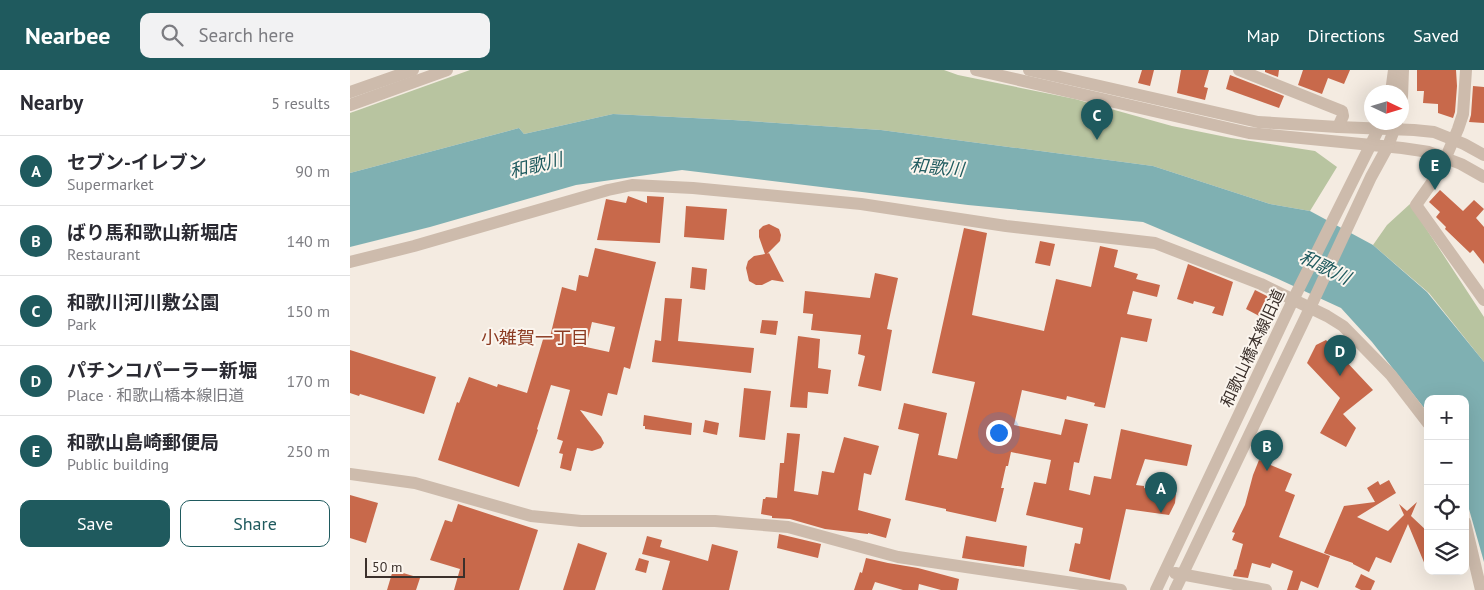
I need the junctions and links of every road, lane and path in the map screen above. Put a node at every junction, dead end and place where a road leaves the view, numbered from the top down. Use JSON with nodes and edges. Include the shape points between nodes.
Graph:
{"nodes":[{"id":1,"x":413,"y":70,"type":"edge"},
{"id":2,"x":448,"y":70,"type":"edge"},
{"id":3,"x":976,"y":70,"type":"edge"},
{"id":4,"x":1029,"y":70,"type":"edge"},
{"id":5,"x":1239,"y":70,"type":"edge"},
{"id":6,"x":1394,"y":70,"type":"edge"},
{"id":7,"x":1403,"y":70,"type":"edge"},
{"id":8,"x":1466,"y":70,"type":"edge"},
{"id":9,"x":1393,"y":85,"type":"edge"},
{"id":10,"x":1402,"y":85,"type":"edge"},
{"id":11,"x":350,"y":92,"type":"edge"},
{"id":12,"x":350,"y":105,"type":"edge"},
{"id":13,"x":1364,"y":126,"type":"edge"},
{"id":14,"x":1338,"y":127,"type":"junction"},
{"id":15,"x":1409,"y":128,"type":"edge"},
{"id":16,"x":1378,"y":130,"type":"edge"},
{"id":17,"x":1394,"y":130,"type":"edge"},
{"id":18,"x":1454,"y":139,"type":"junction"},
{"id":19,"x":1370,"y":145,"type":"junction"},
{"id":20,"x":1388,"y":146,"type":"junction"},
{"id":21,"x":1484,"y":155,"type":"edge"},
{"id":22,"x":1445,"y":158,"type":"junction"},
{"id":23,"x":1484,"y":178,"type":"edge"},
{"id":24,"x":350,"y":262,"type":"edge"},
{"id":25,"x":1294,"y":297,"type":"junction"},
{"id":26,"x":1484,"y":300,"type":"edge"},
{"id":27,"x":1311,"y":305,"type":"junction"},
{"id":28,"x":1424,"y":418,"type":"edge"},
{"id":29,"x":350,"y":474,"type":"edge"},
{"id":30,"x":1467,"y":530,"type":"edge"},
{"id":31,"x":1165,"y":571,"type":"junction"},
{"id":32,"x":1182,"y":574,"type":"junction"},
{"id":33,"x":1121,"y":590,"type":"edge"},
{"id":34,"x":1156,"y":590,"type":"edge"},
{"id":35,"x":1175,"y":590,"type":"edge"},
{"id":36,"x":1266,"y":590,"type":"edge"},
{"id":37,"x":1481,"y":590,"type":"edge"}],
"edges":[{"from":1,"to":11,"type":"street"},
{"from":2,"to":12,"type":"street"},
{"from":3,"to":19,"type":"street","via":[[1249,133]]},
{"from":4,"to":14,"type":"street","via":[[1258,122]]},
{"from":5,"to":14,"type":"street","via":[[1342,111],[1344,116]]},
{"from":6,"to":9,"type":"street"},
{"from":7,"to":10,"type":"street"},
{"from":8,"to":18,"type":"street","via":[[1464,114]]},
{"from":13,"to":14,"type":"street"},
{"from":15,"to":18,"type":"street"},
{"from":16,"to":19,"type":"street","name":"和歌山橋本線旧道"},
{"from":17,"to":20,"type":"street"},
{"from":18,"to":21,"type":"street"},
{"from":18,"to":22,"type":"street"},
{"from":19,"to":20,"type":"street"},
{"from":19,"to":25,"type":"street","name":"和歌山橋本線旧道"},
{"from":20,"to":22,"type":"street","via":[[1429,152]]},
{"from":20,"to":27,"type":"street","via":[[1370,177]]},
{"from":22,"to":23,"type":"street"},
{"from":22,"to":26,"type":"street","via":[[1440,171],[1416,205]]},
{"from":24,"to":25,"type":"street","via":[[632,185],[861,204],[1006,226],[1155,243]]},
{"from":25,"to":27,"type":"street"},
{"from":25,"to":31,"type":"street","name":"和歌山橋本線旧道"},
{"from":27,"to":28,"type":"street","via":[[1343,326],[1391,375]]},
{"from":27,"to":32,"type":"street"},
{"from":29,"to":33,"type":"street","via":[[415,483],[531,516],[581,522],[715,520],[788,526],[898,557]]},
{"from":30,"to":37,"type":"street"},
{"from":31,"to":32,"type":"street"},
{"from":31,"to":34,"type":"street","name":"和歌山橋本線旧道"},
{"from":32,"to":35,"type":"street"},
{"from":32,"to":36,"type":"street"}]}
